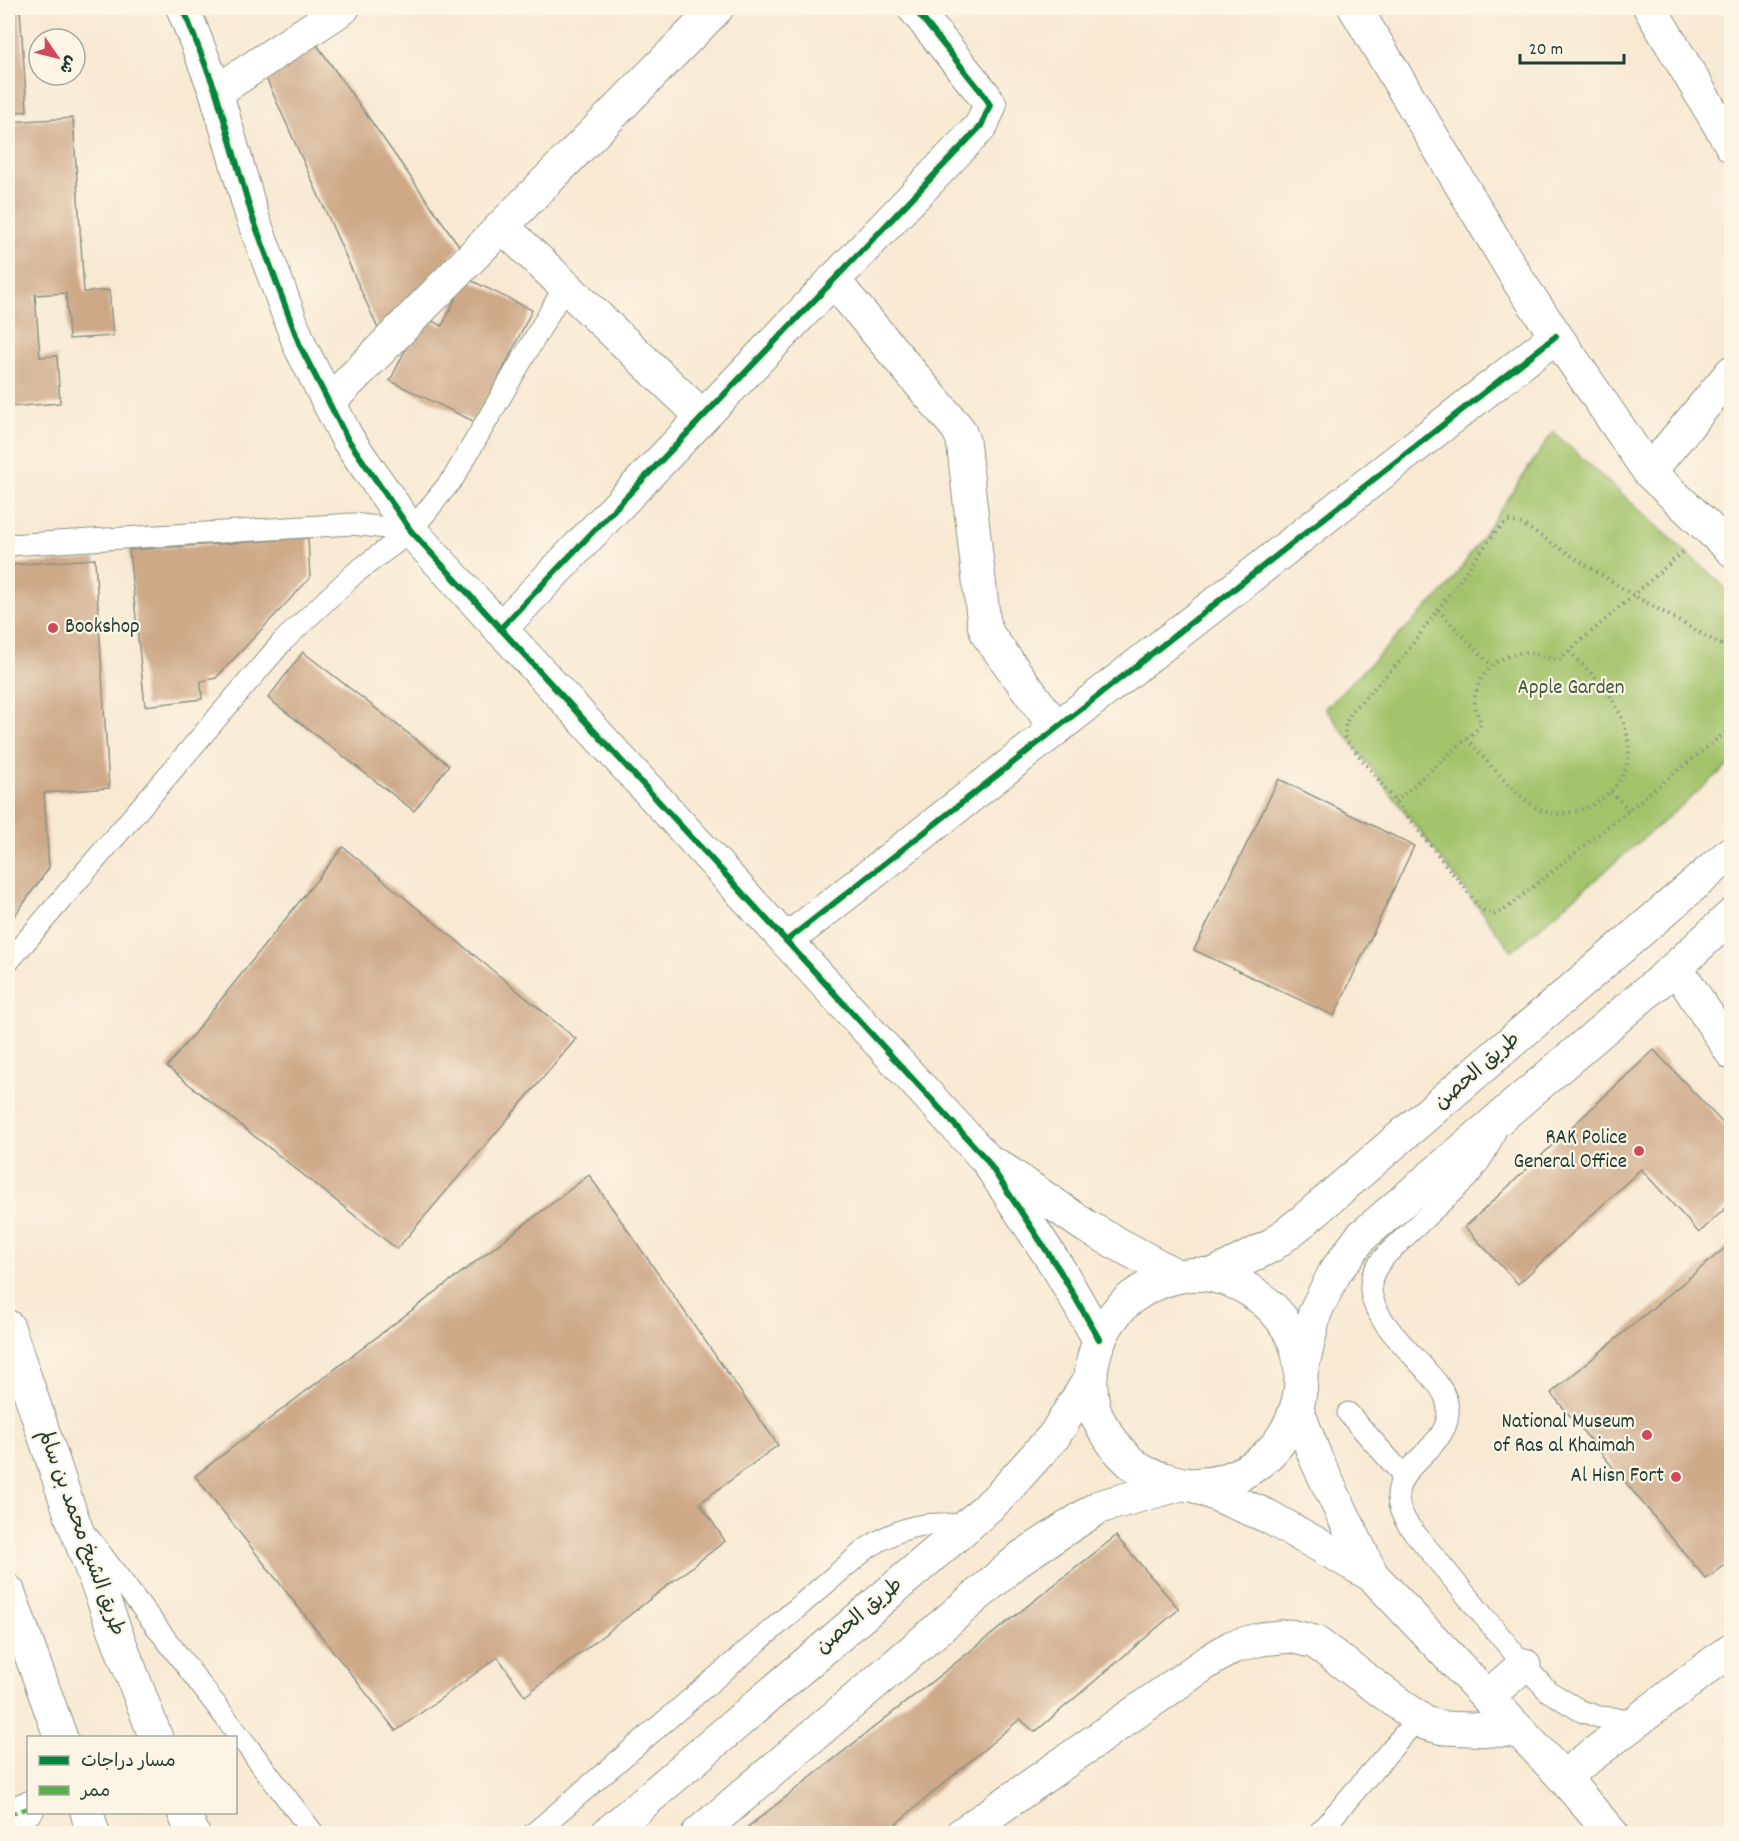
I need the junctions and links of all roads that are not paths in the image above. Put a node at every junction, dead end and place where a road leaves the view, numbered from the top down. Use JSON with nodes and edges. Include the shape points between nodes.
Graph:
{"nodes":[{"id":1,"x":183,"y":8,"type":"edge"},
{"id":2,"x":343,"y":8,"type":"edge"},
{"id":3,"x":717,"y":8,"type":"edge"},
{"id":4,"x":914,"y":8,"type":"edge"},
{"id":5,"x":1355,"y":8,"type":"edge"},
{"id":6,"x":1650,"y":8,"type":"edge"},
{"id":7,"x":216,"y":92,"type":"junction"},
{"id":8,"x":1731,"y":146,"type":"edge"},
{"id":9,"x":502,"y":226,"type":"junction"},
{"id":10,"x":833,"y":280,"type":"junction"},
{"id":11,"x":565,"y":286,"type":"junction"},
{"id":12,"x":1556,"y":336,"type":"junction"},
{"id":13,"x":1731,"y":372,"type":"edge"},
{"id":14,"x":329,"y":402,"type":"junction"},
{"id":15,"x":703,"y":417,"type":"junction"},
{"id":16,"x":1649,"y":472,"type":"junction"},
{"id":17,"x":411,"y":531,"type":"junction"},
{"id":18,"x":1720,"y":540,"type":"edge"},
{"id":19,"x":8,"y":545,"type":"edge"},
{"id":20,"x":500,"y":629,"type":"junction"},
{"id":21,"x":1056,"y":728,"type":"junction"},
{"id":22,"x":1731,"y":852,"type":"edge"},
{"id":23,"x":1731,"y":915,"type":"edge"},
{"id":24,"x":786,"y":941,"type":"junction"},
{"id":25,"x":8,"y":962,"type":"edge"},
{"id":26,"x":1676,"y":967,"type":"junction"},
{"id":27,"x":1731,"y":1053,"type":"edge"},
{"id":28,"x":1500,"y":1117,"type":"junction"},
{"id":29,"x":986,"y":1159,"type":"junction"},
{"id":30,"x":1213,"y":1275,"type":"junction"},
{"id":31,"x":1177,"y":1276,"type":"junction"},
{"id":32,"x":8,"y":1327,"type":"edge"},
{"id":33,"x":1099,"y":1339,"type":"junction"},
{"id":34,"x":1301,"y":1374,"type":"junction"},
{"id":35,"x":1090,"y":1379,"type":"junction"},
{"id":36,"x":1297,"y":1409,"type":"junction"},
{"id":37,"x":1348,"y":1413,"type":"dead end"},
{"id":38,"x":1403,"y":1475,"type":"junction"},
{"id":39,"x":1186,"y":1485,"type":"junction"},
{"id":40,"x":71,"y":1515,"type":"junction"},
{"id":41,"x":967,"y":1526,"type":"junction"},
{"id":42,"x":1372,"y":1575,"type":"junction"},
{"id":43,"x":8,"y":1591,"type":"edge"},
{"id":44,"x":1731,"y":1649,"type":"edge"},
{"id":45,"x":1524,"y":1665,"type":"junction"},
{"id":46,"x":1487,"y":1697,"type":"junction"},
{"id":47,"x":1418,"y":1718,"type":"junction"},
{"id":48,"x":1638,"y":1720,"type":"junction"},
{"id":49,"x":1519,"y":1731,"type":"junction"},
{"id":50,"x":61,"y":1736,"type":"edge"},
{"id":51,"x":156,"y":1736,"type":"edge"},
{"id":52,"x":1563,"y":1777,"type":"junction"},
{"id":53,"x":88,"y":1814,"type":"edge"},
{"id":54,"x":185,"y":1814,"type":"edge"},
{"id":55,"x":93,"y":1833,"type":"edge"},
{"id":56,"x":193,"y":1833,"type":"edge"},
{"id":57,"x":314,"y":1833,"type":"edge"},
{"id":58,"x":533,"y":1833,"type":"edge"},
{"id":59,"x":607,"y":1833,"type":"edge"},
{"id":60,"x":698,"y":1833,"type":"edge"},
{"id":61,"x":962,"y":1833,"type":"edge"},
{"id":62,"x":1318,"y":1833,"type":"edge"},
{"id":63,"x":1612,"y":1833,"type":"edge"}],
"edges":[{"from":1,"to":7,"type":"street"},
{"from":2,"to":7,"type":"street"},
{"from":3,"to":9,"type":"street"},
{"from":4,"to":10,"type":"street","via":[[990,105],[981,126]]},
{"from":5,"to":12,"type":"street","via":[[1520,283]]},
{"from":6,"to":8,"type":"street"},
{"from":7,"to":14,"type":"street","via":[[252,216],[300,346]]},
{"from":9,"to":11,"type":"street"},
{"from":9,"to":14,"type":"street"},
{"from":10,"to":15,"type":"street"},
{"from":10,"to":21,"type":"street","via":[[959,430],[984,624]]},
{"from":11,"to":15,"type":"street"},
{"from":11,"to":17,"type":"lane","via":[[454,477]]},
{"from":12,"to":16,"type":"street"},
{"from":12,"to":21,"type":"street"},
{"from":13,"to":16,"type":"street"},
{"from":14,"to":17,"type":"street","via":[[347,438]]},
{"from":15,"to":20,"type":"street"},
{"from":16,"to":18,"type":"street"},
{"from":17,"to":19,"type":"lane","via":[[354,524]]},
{"from":17,"to":20,"type":"street"},
{"from":17,"to":25,"type":"lane","via":[[355,573],[283,641]]},
{"from":20,"to":24,"type":"street"},
{"from":21,"to":24,"type":"street"},
{"from":22,"to":30,"type":"street","name":"طريق الحصن","via":[[1311,1215],[1271,1246]]},
{"from":23,"to":26,"type":"street"},
{"from":24,"to":29,"type":"street"},
{"from":26,"to":27,"type":"street"},
{"from":26,"to":28,"type":"street"},
{"from":28,"to":34,"type":"street","via":[[1361,1237],[1335,1272],[1315,1312]]},
{"from":28,"to":38,"type":"lane","via":[[1479,1163],[1387,1254],[1370,1285],[1372,1302],[1381,1317],[1435,1380],[1448,1406],[1442,1434]]},
{"from":29,"to":31,"type":"street","via":[[1087,1227]]},
{"from":29,"to":33,"type":"street","via":[[1060,1271]]},
{"from":30,"to":31,"type":"street"},
{"from":30,"to":34,"type":"street","via":[[1246,1287],[1274,1309],[1293,1339]]},
{"from":31,"to":33,"type":"street","via":[[1135,1295],[1117,1310]]},
{"from":32,"to":40,"type":"street","name":"طريق الشيخ محمد بن سالم"},
{"from":33,"to":35,"type":"street"},
{"from":34,"to":36,"type":"street"},
{"from":35,"to":39,"type":"street","via":[[1096,1416],[1116,1449],[1145,1472]]},
{"from":35,"to":41,"type":"street","name":"طريق الحصن","via":[[1054,1436]]},
{"from":36,"to":39,"type":"street","via":[[1282,1440],[1257,1465],[1227,1480]]},
{"from":36,"to":42,"type":"street","via":[[1316,1459]]},
{"from":37,"to":38,"type":"lane"},
{"from":38,"to":45,"type":"lane","via":[[1397,1502],[1401,1515]]},
{"from":39,"to":42,"type":"street","via":[[1267,1516]]},
{"from":39,"to":60,"type":"street","via":[[1099,1507],[1022,1557]]},
{"from":40,"to":51,"type":"street","name":"طريق الشيخ محمد بن سالم"},
{"from":40,"to":57,"type":"lane"},
{"from":41,"to":58,"type":"lane","via":[[946,1523],[903,1528],[866,1549]]},
{"from":41,"to":59,"type":"street","name":"طريق الحصن"},
{"from":42,"to":46,"type":"street"},
{"from":43,"to":50,"type":"street"},
{"from":44,"to":48,"type":"street"},
{"from":45,"to":46,"type":"street"},
{"from":45,"to":48,"type":"lane","via":[[1548,1691],[1581,1711],[1609,1719]]},
{"from":46,"to":49,"type":"street"},
{"from":47,"to":49,"type":"street","via":[[1444,1728]]},
{"from":47,"to":61,"type":"street","via":[[1315,1642],[1290,1636],[1261,1639],[1232,1647],[1206,1663]]},
{"from":47,"to":62,"type":"lane"},
{"from":48,"to":52,"type":"street"},
{"from":49,"to":52,"type":"street"},
{"from":52,"to":63,"type":"street"},
{"from":53,"to":55,"type":"street"},
{"from":54,"to":56,"type":"street"}]}
